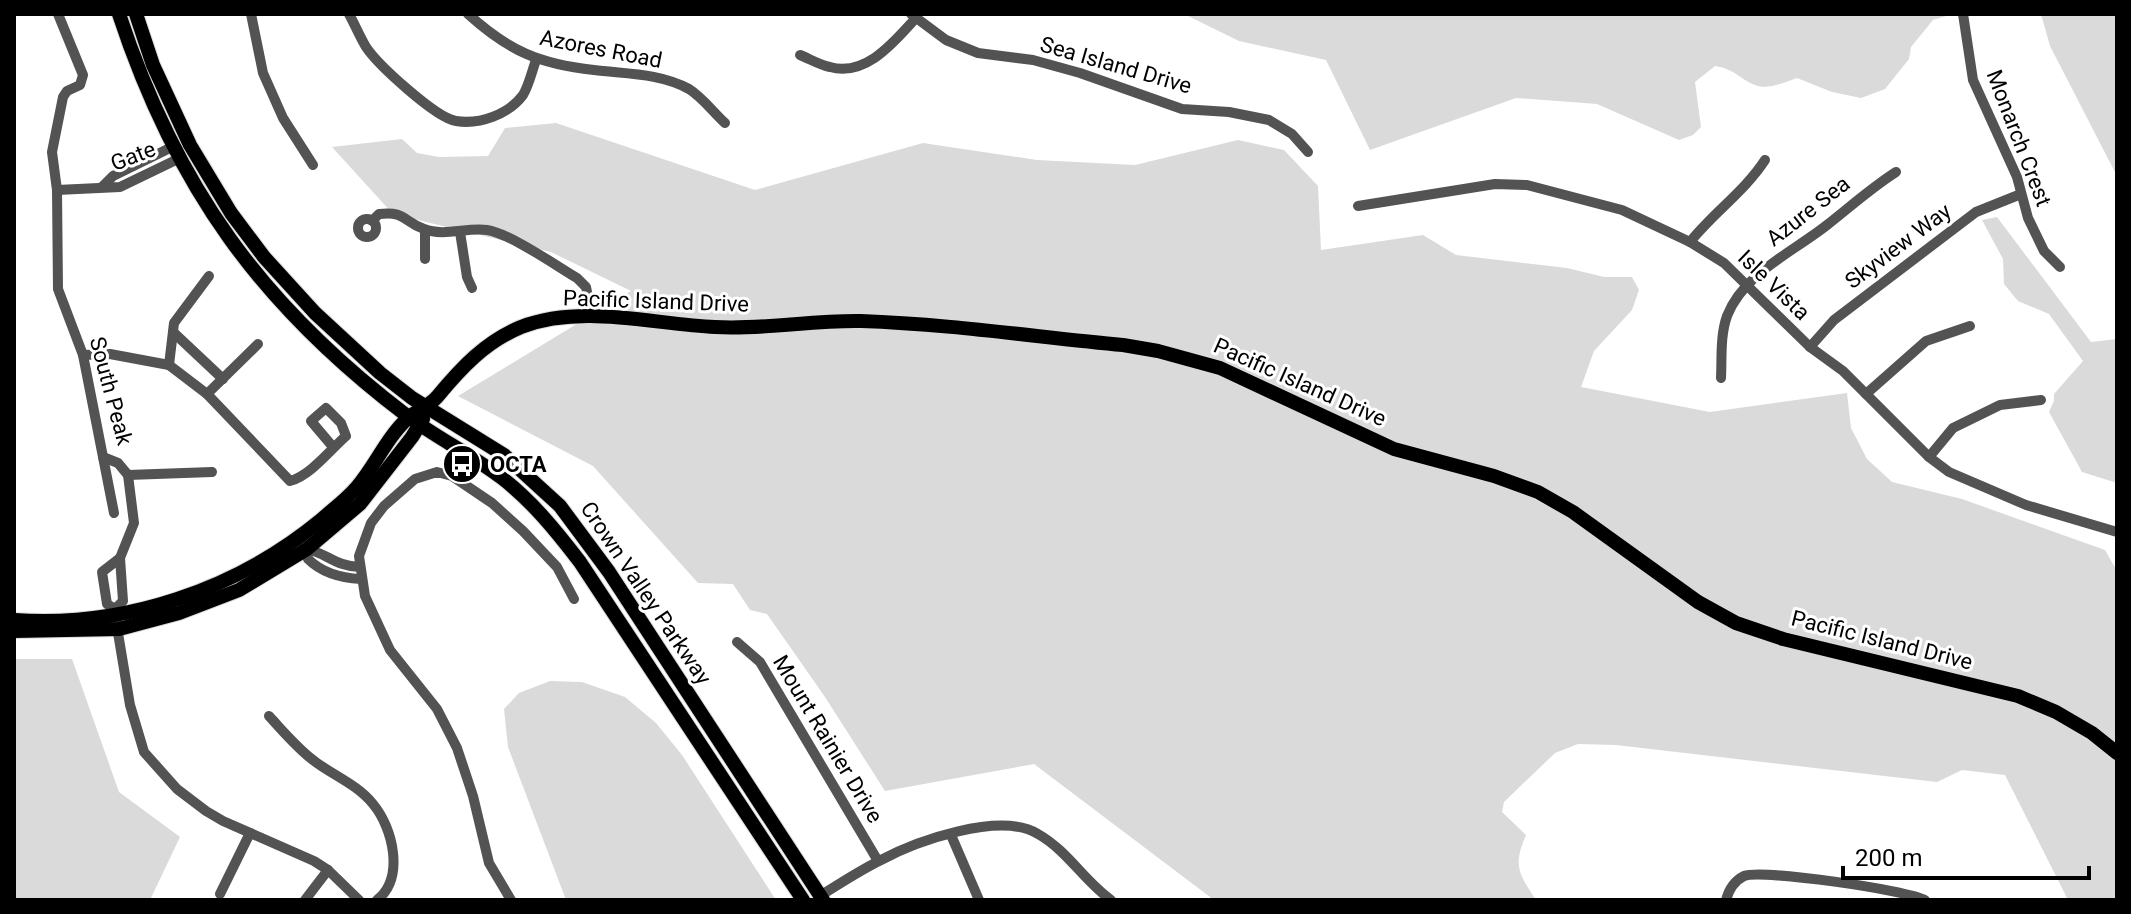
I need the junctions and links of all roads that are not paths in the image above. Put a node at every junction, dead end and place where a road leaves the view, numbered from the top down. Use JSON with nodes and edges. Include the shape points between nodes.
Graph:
{"nodes":[{"id":1,"x":58,"y":14,"type":"edge"},
{"id":2,"x":119,"y":14,"type":"edge"},
{"id":3,"x":136,"y":14,"type":"edge"},
{"id":4,"x":251,"y":14,"type":"edge"},
{"id":5,"x":349,"y":14,"type":"edge"},
{"id":6,"x":468,"y":14,"type":"edge"},
{"id":7,"x":1963,"y":14,"type":"edge"},
{"id":8,"x":913,"y":16,"type":"edge"},
{"id":9,"x":800,"y":55,"type":"dead end"},
{"id":10,"x":536,"y":60,"type":"junction"},
{"id":11,"x":725,"y":123,"type":"dead end"},
{"id":12,"x":1308,"y":152,"type":"dead end"},
{"id":13,"x":175,"y":153,"type":"junction"},
{"id":14,"x":1765,"y":160,"type":"dead end"},
{"id":15,"x":313,"y":165,"type":"dead end"},
{"id":16,"x":127,"y":169,"type":"junction"},
{"id":17,"x":1896,"y":172,"type":"dead end"},
{"id":18,"x":134,"y":181,"type":"junction"},
{"id":19,"x":102,"y":187,"type":"junction"},
{"id":20,"x":57,"y":190,"type":"junction"},
{"id":21,"x":2021,"y":194,"type":"junction"},
{"id":22,"x":1358,"y":206,"type":"dead end"},
{"id":23,"x":372,"y":221,"type":"dead end"},
{"id":24,"x":425,"y":230,"type":"junction"},
{"id":25,"x":460,"y":232,"type":"junction"},
{"id":26,"x":1690,"y":242,"type":"junction"},
{"id":27,"x":425,"y":259,"type":"dead end"},
{"id":28,"x":2060,"y":267,"type":"dead end"},
{"id":29,"x":209,"y":276,"type":"dead end"},
{"id":30,"x":1747,"y":284,"type":"junction"},
{"id":31,"x":472,"y":288,"type":"dead end"},
{"id":32,"x":592,"y":316,"type":"junction"},
{"id":33,"x":1970,"y":326,"type":"dead end"},
{"id":34,"x":173,"y":332,"type":"junction"},
{"id":35,"x":258,"y":344,"type":"dead end"},
{"id":36,"x":1810,"y":347,"type":"junction"},
{"id":37,"x":83,"y":355,"type":"junction"},
{"id":38,"x":169,"y":365,"type":"junction"},
{"id":39,"x":1721,"y":378,"type":"dead end"},
{"id":40,"x":223,"y":379,"type":"junction"},
{"id":41,"x":207,"y":394,"type":"junction"},
{"id":42,"x":1866,"y":394,"type":"junction"},
{"id":43,"x":2041,"y":400,"type":"dead end"},
{"id":44,"x":427,"y":407,"type":"junction"},
{"id":45,"x":414,"y":421,"type":"junction"},
{"id":46,"x":333,"y":447,"type":"dead end"},
{"id":47,"x":103,"y":457,"type":"junction"},
{"id":48,"x":1929,"y":457,"type":"junction"},
{"id":49,"x":212,"y":472,"type":"dead end"},
{"id":50,"x":128,"y":475,"type":"junction"},
{"id":51,"x":114,"y":513,"type":"dead end"},
{"id":52,"x":2117,"y":532,"type":"edge"},
{"id":53,"x":303,"y":544,"type":"junction"},
{"id":54,"x":120,"y":558,"type":"junction"},
{"id":55,"x":341,"y":564,"type":"junction"},
{"id":56,"x":360,"y":573,"type":"junction"},
{"id":57,"x":338,"y":576,"type":"junction"},
{"id":58,"x":121,"y":581,"type":"junction"},
{"id":59,"x":104,"y":584,"type":"junction"},
{"id":60,"x":574,"y":599,"type":"dead end"},
{"id":61,"x":116,"y":618,"type":"junction"},
{"id":62,"x":14,"y":620,"type":"edge"},
{"id":63,"x":14,"y":631,"type":"edge"},
{"id":64,"x":737,"y":642,"type":"dead end"},
{"id":65,"x":269,"y":716,"type":"dead end"},
{"id":66,"x":2117,"y":753,"type":"edge"},
{"id":67,"x":250,"y":833,"type":"junction"},
{"id":68,"x":951,"y":835,"type":"junction"},
{"id":69,"x":768,"y":845,"type":"junction"},
{"id":70,"x":878,"y":861,"type":"junction"},
{"id":71,"x":328,"y":870,"type":"junction"},
{"id":72,"x":220,"y":894,"type":"dead end"},
{"id":73,"x":821,"y":899,"type":"edge"},
{"id":74,"x":1726,"y":899,"type":"edge"},
{"id":75,"x":305,"y":900,"type":"edge"},
{"id":76,"x":359,"y":900,"type":"edge"},
{"id":77,"x":377,"y":900,"type":"edge"},
{"id":78,"x":511,"y":900,"type":"edge"},
{"id":79,"x":803,"y":900,"type":"edge"},
{"id":80,"x":979,"y":900,"type":"edge"},
{"id":81,"x":1111,"y":900,"type":"edge"},
{"id":82,"x":1925,"y":900,"type":"edge"}],
"edges":[{"from":1,"to":20,"type":"street","name":"South Peak","via":[[83,75],[80,85],[63,97],[52,152]]},
{"from":2,"to":13,"type":"main road","name":"Crown Valley Parkway"},
{"from":3,"to":44,"type":"main road","name":"Crown Valley Parkway","via":[[190,145],[247,235],[336,334]]},
{"from":4,"to":15,"type":"street","via":[[263,73]]},
{"from":5,"to":10,"type":"street","via":[[383,68],[440,115],[456,121],[486,119],[507,110],[523,94]]},
{"from":6,"to":10,"type":"street","name":"Azores Road"},
{"from":7,"to":21,"type":"street","name":"Monarch Crest","via":[[1973,80]]},
{"from":8,"to":9,"type":"street","via":[[886,52],[850,68],[832,68]]},
{"from":8,"to":12,"type":"street","name":"Sea Island Drive","via":[[946,40],[978,53],[1033,60],[1182,109],[1269,120]]},
{"from":10,"to":11,"type":"street","name":"Azores Road","via":[[647,74],[690,90]]},
{"from":13,"to":16,"type":"street","name":"Gate"},
{"from":13,"to":18,"type":"street","name":"Gate"},
{"from":13,"to":45,"type":"main road","name":"Crown Valley Parkway","via":[[261,281],[342,363]]},
{"from":14,"to":26,"type":"street"},
{"from":16,"to":18,"type":"street"},
{"from":16,"to":19,"type":"street","name":"Gate"},
{"from":17,"to":30,"type":"street","name":"Azure Sea"},
{"from":18,"to":19,"type":"street","name":"Gate"},
{"from":19,"to":20,"type":"street","name":"Gate"},
{"from":20,"to":37,"type":"street","name":"South Peak","via":[[58,289]]},
{"from":21,"to":28,"type":"street","name":"Monarch Crest","via":[[2044,251]]},
{"from":21,"to":36,"type":"street","name":"Skyview Way","via":[[1976,212],[1834,320]]},
{"from":22,"to":26,"type":"street","name":"Isle Vista","via":[[1495,184],[1527,185],[1622,210]]},
{"from":23,"to":24,"type":"street","via":[[379,214],[396,212]]},
{"from":24,"to":25,"type":"street"},
{"from":24,"to":27,"type":"street"},
{"from":25,"to":31,"type":"street"},
{"from":25,"to":32,"type":"street","via":[[487,230],[506,237],[577,278],[586,287]]},
{"from":26,"to":30,"type":"street","name":"Isle Vista"},
{"from":29,"to":34,"type":"street","via":[[174,323]]},
{"from":30,"to":36,"type":"street","name":"Isle Vista"},
{"from":30,"to":39,"type":"street","via":[[1727,315]]},
{"from":32,"to":44,"type":"main road","name":"Pacific Island Drive","via":[[526,325],[491,342]]},
{"from":32,"to":66,"type":"main road","name":"Pacific Island Drive","via":[[725,327],[886,322],[1123,345],[1196,360],[1247,378],[1394,449],[1505,479],[1555,500],[1736,623],[2018,696],[2056,712]]},
{"from":33,"to":42,"type":"street","via":[[1926,341]]},
{"from":34,"to":38,"type":"street"},
{"from":34,"to":40,"type":"street"},
{"from":35,"to":40,"type":"street"},
{"from":36,"to":42,"type":"street","name":"Isle Vista"},
{"from":37,"to":38,"type":"street","via":[[110,354]]},
{"from":37,"to":47,"type":"street","name":"South Peak"},
{"from":38,"to":41,"type":"street"},
{"from":40,"to":41,"type":"street"},
{"from":41,"to":46,"type":"street","via":[[290,481]]},
{"from":42,"to":48,"type":"street","name":"Isle Vista"},
{"from":43,"to":48,"type":"street","via":[[2000,405],[1953,428]]},
{"from":44,"to":45,"type":"main road"},
{"from":44,"to":73,"type":"main road","name":"Crown Valley Parkway","via":[[504,455],[560,506]]},
{"from":45,"to":53,"type":"main road","via":[[360,504]]},
{"from":45,"to":69,"type":"main road","name":"Crown Valley Parkway","via":[[500,476],[556,532]]},
{"from":47,"to":50,"type":"street","name":"South Peak"},
{"from":47,"to":51,"type":"street"},
{"from":48,"to":52,"type":"street","name":"Isle Vista","via":[[1949,472],[2026,505]]},
{"from":49,"to":50,"type":"street"},
{"from":50,"to":54,"type":"street","name":"South Peak","via":[[134,523]]},
{"from":53,"to":55,"type":"street"},
{"from":53,"to":57,"type":"street","via":[[311,562]]},
{"from":53,"to":61,"type":"main road","via":[[239,590],[179,613]]},
{"from":54,"to":58,"type":"street","name":"South Peak"},
{"from":54,"to":59,"type":"street","via":[[102,572]]},
{"from":55,"to":56,"type":"street"},
{"from":55,"to":57,"type":"street"},
{"from":56,"to":57,"type":"street"},
{"from":56,"to":60,"type":"street","via":[[363,539],[384,506],[415,479],[437,472],[492,503],[523,531],[557,567]]},
{"from":56,"to":78,"type":"street","via":[[390,650],[437,709],[457,748],[489,863]]},
{"from":58,"to":59,"type":"street"},
{"from":58,"to":61,"type":"street","name":"South Peak","via":[[123,601]]},
{"from":59,"to":61,"type":"street"},
{"from":61,"to":62,"type":"main road"},
{"from":61,"to":63,"type":"main road"},
{"from":61,"to":67,"type":"street","name":"South Peak","via":[[130,705],[144,752],[191,801]]},
{"from":64,"to":70,"type":"street","name":"Mount Rainier Drive","via":[[760,662]]},
{"from":65,"to":77,"type":"street","via":[[315,762],[374,804],[393,848],[393,871]]},
{"from":67,"to":71,"type":"street","name":"South Peak"},
{"from":67,"to":72,"type":"street"},
{"from":68,"to":70,"type":"street"},
{"from":68,"to":80,"type":"street"},
{"from":68,"to":81,"type":"street","via":[[1000,824],[1033,831],[1068,856]]},
{"from":69,"to":73,"type":"main road","via":[[778,848],[804,890]]},
{"from":69,"to":79,"type":"main road","name":"Crown Valley Parkway"},
{"from":70,"to":73,"type":"street"},
{"from":71,"to":75,"type":"street"},
{"from":71,"to":76,"type":"street","name":"South Peak"},
{"from":74,"to":82,"type":"street","via":[[1735,882],[1752,874],[1902,891]]}]}
